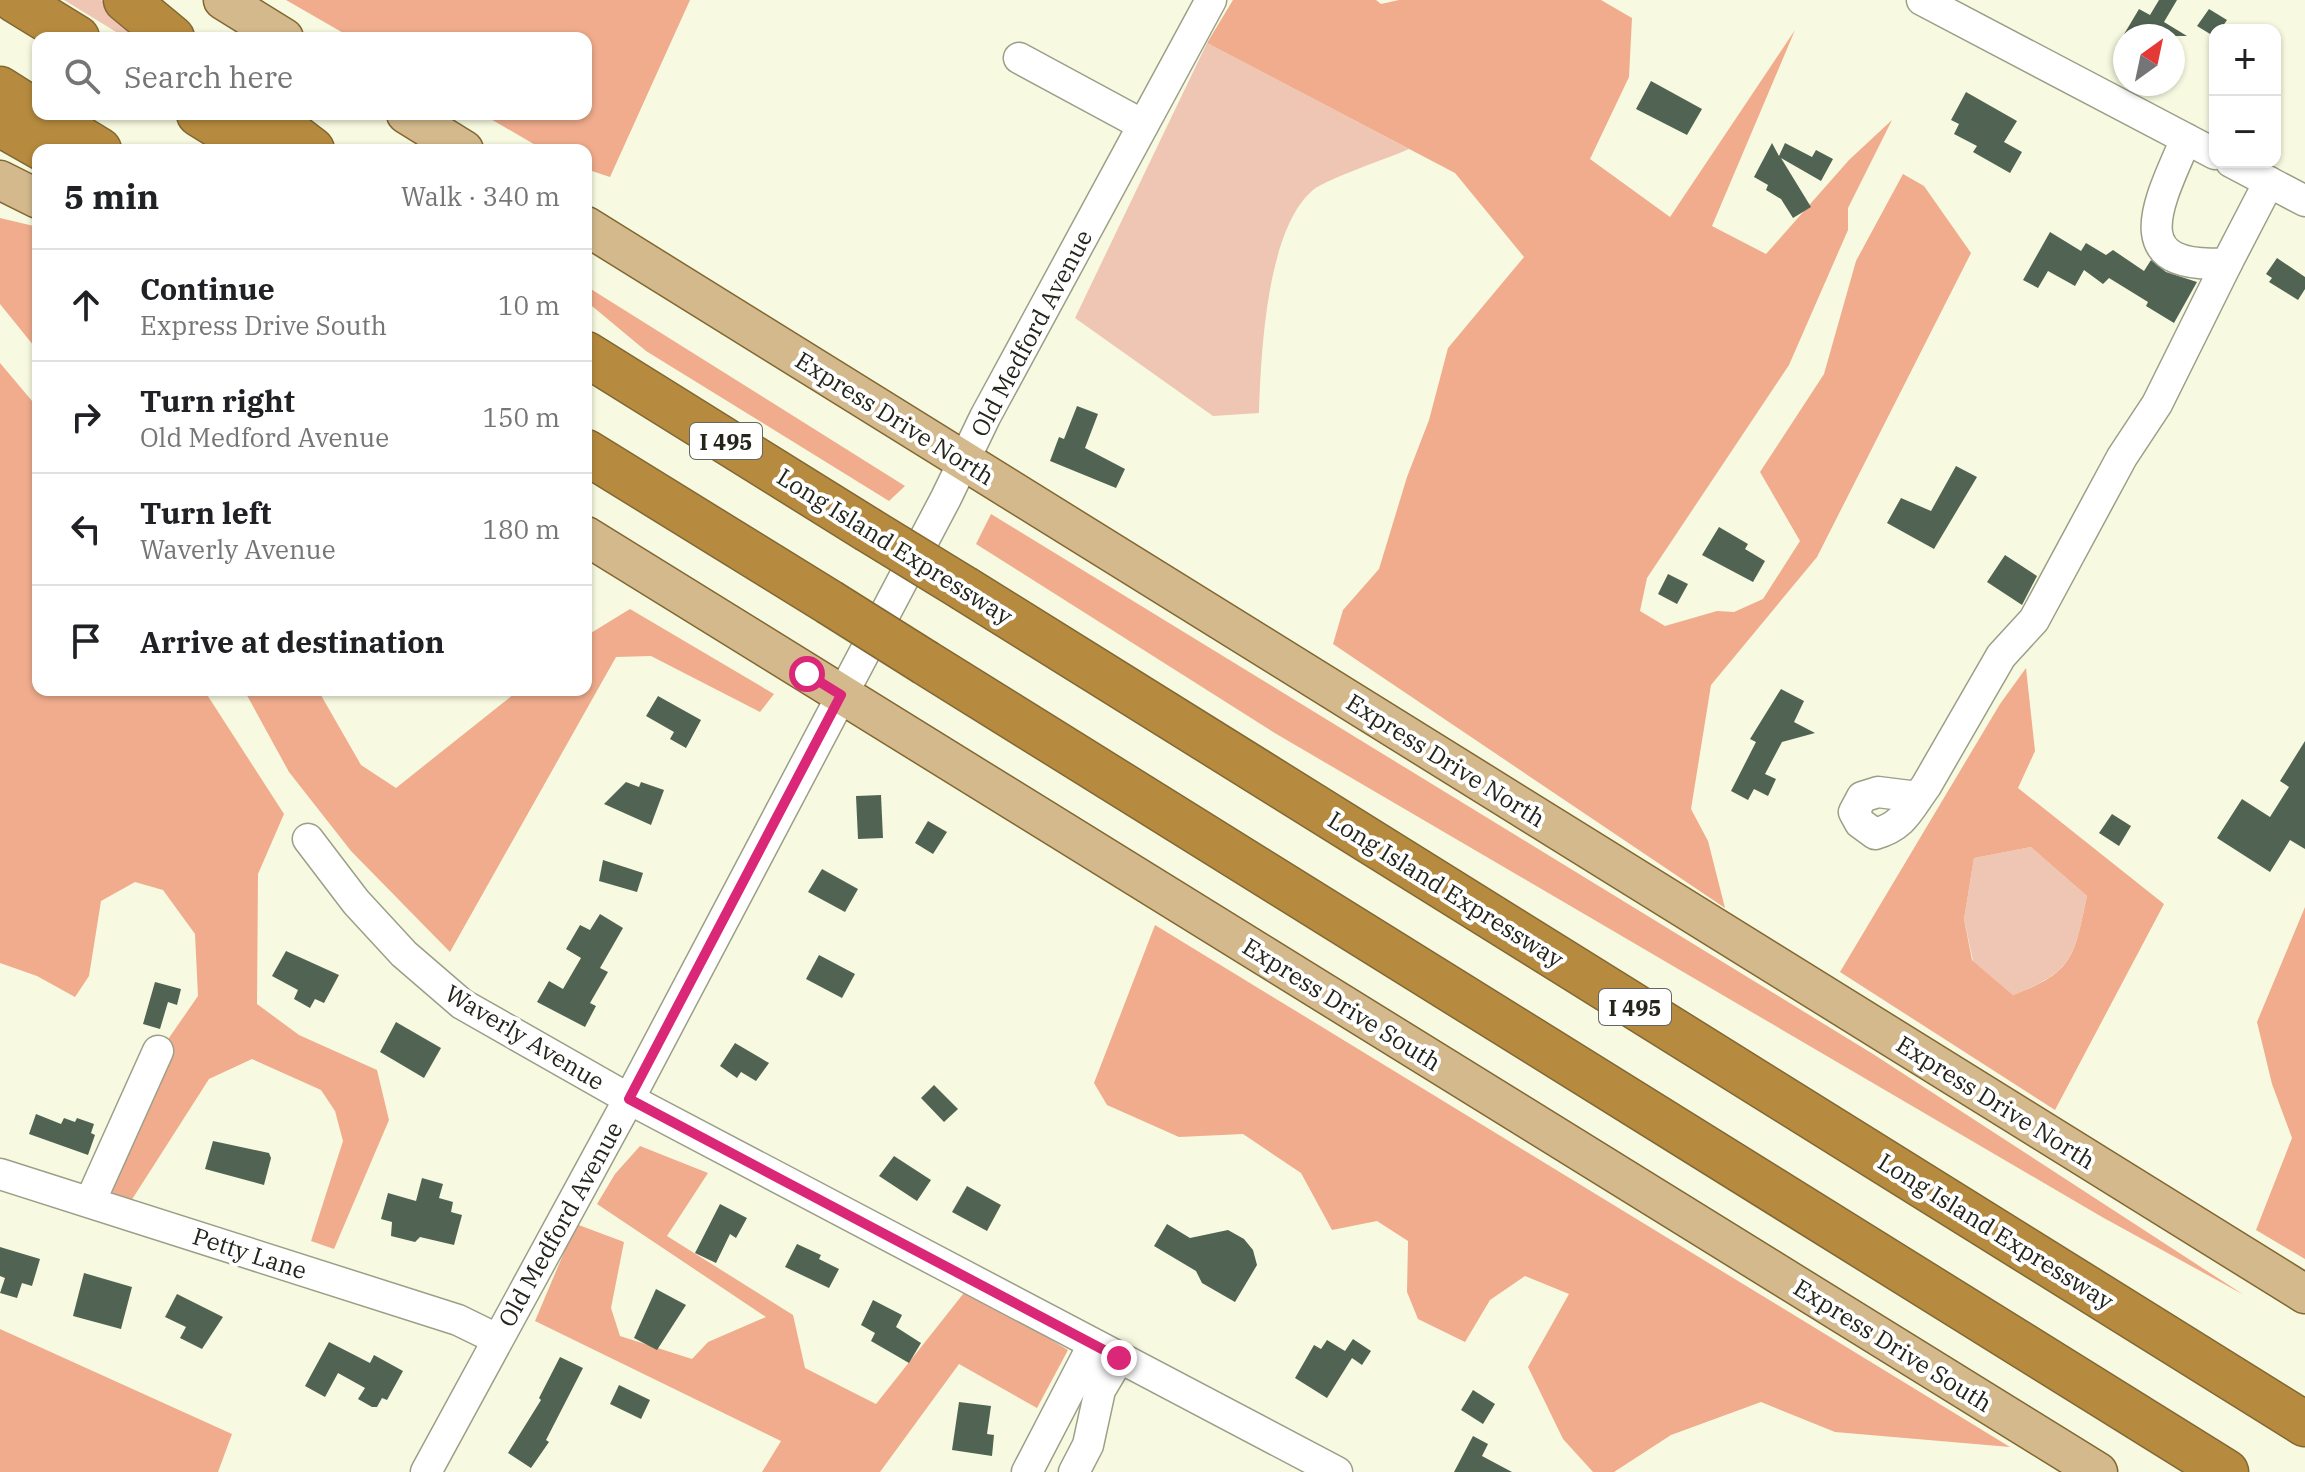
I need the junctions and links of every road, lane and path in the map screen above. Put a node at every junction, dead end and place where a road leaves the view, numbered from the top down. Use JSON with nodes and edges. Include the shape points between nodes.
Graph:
{"nodes":[{"id":1,"x":15,"y":0,"type":"edge"},
{"id":2,"x":126,"y":0,"type":"edge"},
{"id":3,"x":223,"y":0,"type":"edge"},
{"id":4,"x":1211,"y":0,"type":"edge"},
{"id":5,"x":1922,"y":0,"type":"edge"},
{"id":6,"x":67,"y":32,"type":"edge"},
{"id":7,"x":165,"y":32,"type":"edge"},
{"id":8,"x":274,"y":32,"type":"edge"},
{"id":9,"x":1019,"y":58,"type":"dead end"},
{"id":10,"x":0,"y":89,"type":"edge"},
{"id":11,"x":32,"y":109,"type":"edge"},
{"id":12,"x":50,"y":120,"type":"edge"},
{"id":13,"x":209,"y":120,"type":"edge"},
{"id":14,"x":273,"y":120,"type":"edge"},
{"id":15,"x":416,"y":120,"type":"edge"},
{"id":16,"x":0,"y":124,"type":"edge"},
{"id":17,"x":1143,"y":125,"type":"junction"},
{"id":18,"x":2186,"y":139,"type":"junction"},
{"id":19,"x":35,"y":144,"type":"edge"},
{"id":20,"x":89,"y":144,"type":"edge"},
{"id":21,"x":247,"y":144,"type":"edge"},
{"id":22,"x":304,"y":144,"type":"edge"},
{"id":23,"x":454,"y":144,"type":"edge"},
{"id":24,"x":2209,"y":151,"type":"edge"},
{"id":25,"x":2242,"y":168,"type":"edge"},
{"id":26,"x":0,"y":180,"type":"edge"},
{"id":27,"x":2269,"y":182,"type":"junction"},
{"id":28,"x":32,"y":196,"type":"edge"},
{"id":29,"x":2305,"y":201,"type":"edge"},
{"id":30,"x":592,"y":230,"type":"edge"},
{"id":31,"x":2227,"y":263,"type":"junction"},
{"id":32,"x":592,"y":358,"type":"edge"},
{"id":33,"x":592,"y":456,"type":"edge"},
{"id":34,"x":964,"y":461,"type":"junction"},
{"id":35,"x":592,"y":540,"type":"edge"},
{"id":36,"x":841,"y":695,"type":"junction"},
{"id":37,"x":1918,"y":797,"type":"dead end"},
{"id":38,"x":308,"y":839,"type":"dead end"},
{"id":39,"x":158,"y":1051,"type":"dead end"},
{"id":40,"x":629,"y":1099,"type":"junction"},
{"id":41,"x":0,"y":1174,"type":"edge"},
{"id":42,"x":90,"y":1202,"type":"junction"},
{"id":43,"x":2305,"y":1294,"type":"edge"},
{"id":44,"x":497,"y":1339,"type":"junction"},
{"id":45,"x":1106,"y":1352,"type":"junction"},
{"id":46,"x":2305,"y":1424,"type":"edge"},
{"id":47,"x":426,"y":1472,"type":"edge"},
{"id":48,"x":1027,"y":1472,"type":"edge"},
{"id":49,"x":1074,"y":1472,"type":"edge"},
{"id":50,"x":1337,"y":1472,"type":"edge"},
{"id":51,"x":2098,"y":1472,"type":"edge"},
{"id":52,"x":2226,"y":1472,"type":"edge"}],
"edges":[{"from":1,"to":6,"type":"highway"},
{"from":2,"to":7,"type":"highway"},
{"from":3,"to":8,"type":"main road"},
{"from":4,"to":17,"type":"street","name":"Old Medford Avenue"},
{"from":5,"to":18,"type":"street"},
{"from":9,"to":17,"type":"street"},
{"from":10,"to":11,"type":"highway"},
{"from":12,"to":20,"type":"highway"},
{"from":13,"to":21,"type":"highway"},
{"from":14,"to":22,"type":"highway"},
{"from":15,"to":23,"type":"main road"},
{"from":16,"to":19,"type":"highway"},
{"from":17,"to":34,"type":"street","name":"Old Medford Avenue"},
{"from":18,"to":24,"type":"street"},
{"from":18,"to":31,"type":"street","via":[[2154,220],[2158,243],[2196,265]]},
{"from":25,"to":27,"type":"street"},
{"from":26,"to":28,"type":"main road"},
{"from":27,"to":29,"type":"street"},
{"from":27,"to":31,"type":"street"},
{"from":30,"to":34,"type":"main road","name":"Express Drive North"},
{"from":31,"to":37,"type":"street","via":[[2157,404],[2122,457],[2034,620],[2001,656]]},
{"from":32,"to":46,"type":"highway","name":"Long Island Expressway","number":"I 495","bridge":true},
{"from":33,"to":52,"type":"highway","bridge":true},
{"from":34,"to":36,"type":"street","name":"Old Medford Avenue"},
{"from":34,"to":43,"type":"main road","name":"Express Drive North"},
{"from":35,"to":36,"type":"main road","name":"Express Drive South"},
{"from":36,"to":40,"type":"street","name":"Old Medford Avenue"},
{"from":36,"to":51,"type":"main road","name":"Express Drive South"},
{"from":38,"to":40,"type":"street","name":"Waverly Avenue","via":[[404,954],[462,1004]]},
{"from":39,"to":42,"type":"street"},
{"from":40,"to":44,"type":"street","name":"Old Medford Avenue"},
{"from":40,"to":45,"type":"street","name":"Waverly Avenue"},
{"from":41,"to":42,"type":"street","name":"Petty Lane"},
{"from":42,"to":44,"type":"street","name":"Petty Lane","via":[[458,1320]]},
{"from":44,"to":47,"type":"street","name":"Old Medford Avenue"},
{"from":45,"to":48,"type":"street"},
{"from":45,"to":49,"type":"street","via":[[1088,1445]]},
{"from":45,"to":50,"type":"street","name":"Waverly Avenue"}]}
